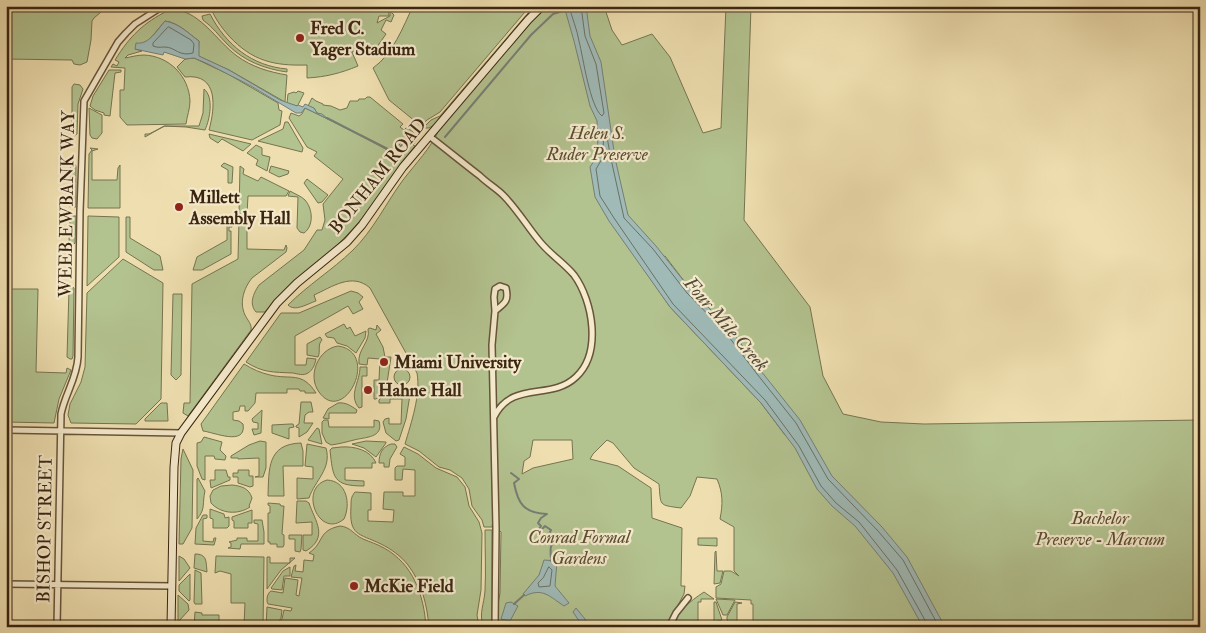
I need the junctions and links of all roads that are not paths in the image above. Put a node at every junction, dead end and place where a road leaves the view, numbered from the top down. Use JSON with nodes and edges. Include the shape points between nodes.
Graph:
{"nodes":[{"id":1,"x":163,"y":6,"type":"edge"},
{"id":2,"x":542,"y":6,"type":"edge"},
{"id":3,"x":429,"y":136,"type":"junction"},
{"id":4,"x":495,"y":311,"type":"dead end"},
{"id":5,"x":494,"y":417,"type":"junction"},
{"id":6,"x":6,"y":430,"type":"edge"},
{"id":7,"x":61,"y":431,"type":"junction"},
{"id":8,"x":181,"y":433,"type":"junction"},
{"id":9,"x":6,"y":584,"type":"edge"},
{"id":10,"x":58,"y":585,"type":"junction"},
{"id":11,"x":172,"y":586,"type":"junction"},
{"id":12,"x":688,"y":598,"type":"dead end"},
{"id":13,"x":57,"y":627,"type":"edge"},
{"id":14,"x":171,"y":627,"type":"edge"},
{"id":15,"x":495,"y":627,"type":"edge"},
{"id":16,"x":669,"y":627,"type":"edge"}],
"edges":[{"from":1,"to":7,"type":"street","name":"WEEB EWBANK WAY","via":[[126,33],[84,101],[78,363],[60,414]]},
{"from":2,"to":3,"type":"street","name":"BONHAM ROAD"},
{"from":3,"to":5,"type":"street","via":[[504,196],[546,250],[574,276],[591,313],[591,345],[580,373],[562,386],[518,395],[506,401]]},
{"from":3,"to":8,"type":"street","name":"BONHAM ROAD","via":[[362,226],[276,303]]},
{"from":4,"to":5,"type":"street","via":[[492,345]]},
{"from":5,"to":15,"type":"street"},
{"from":6,"to":7,"type":"street"},
{"from":7,"to":8,"type":"street"},
{"from":7,"to":10,"type":"street","name":"BISHOP STREET"},
{"from":8,"to":11,"type":"street","via":[[176,443],[174,466]]},
{"from":9,"to":10,"type":"street"},
{"from":10,"to":11,"type":"street"},
{"from":10,"to":13,"type":"street","name":"BISHOP STREET"},
{"from":11,"to":14,"type":"street"},
{"from":12,"to":16,"type":"street"}]}
